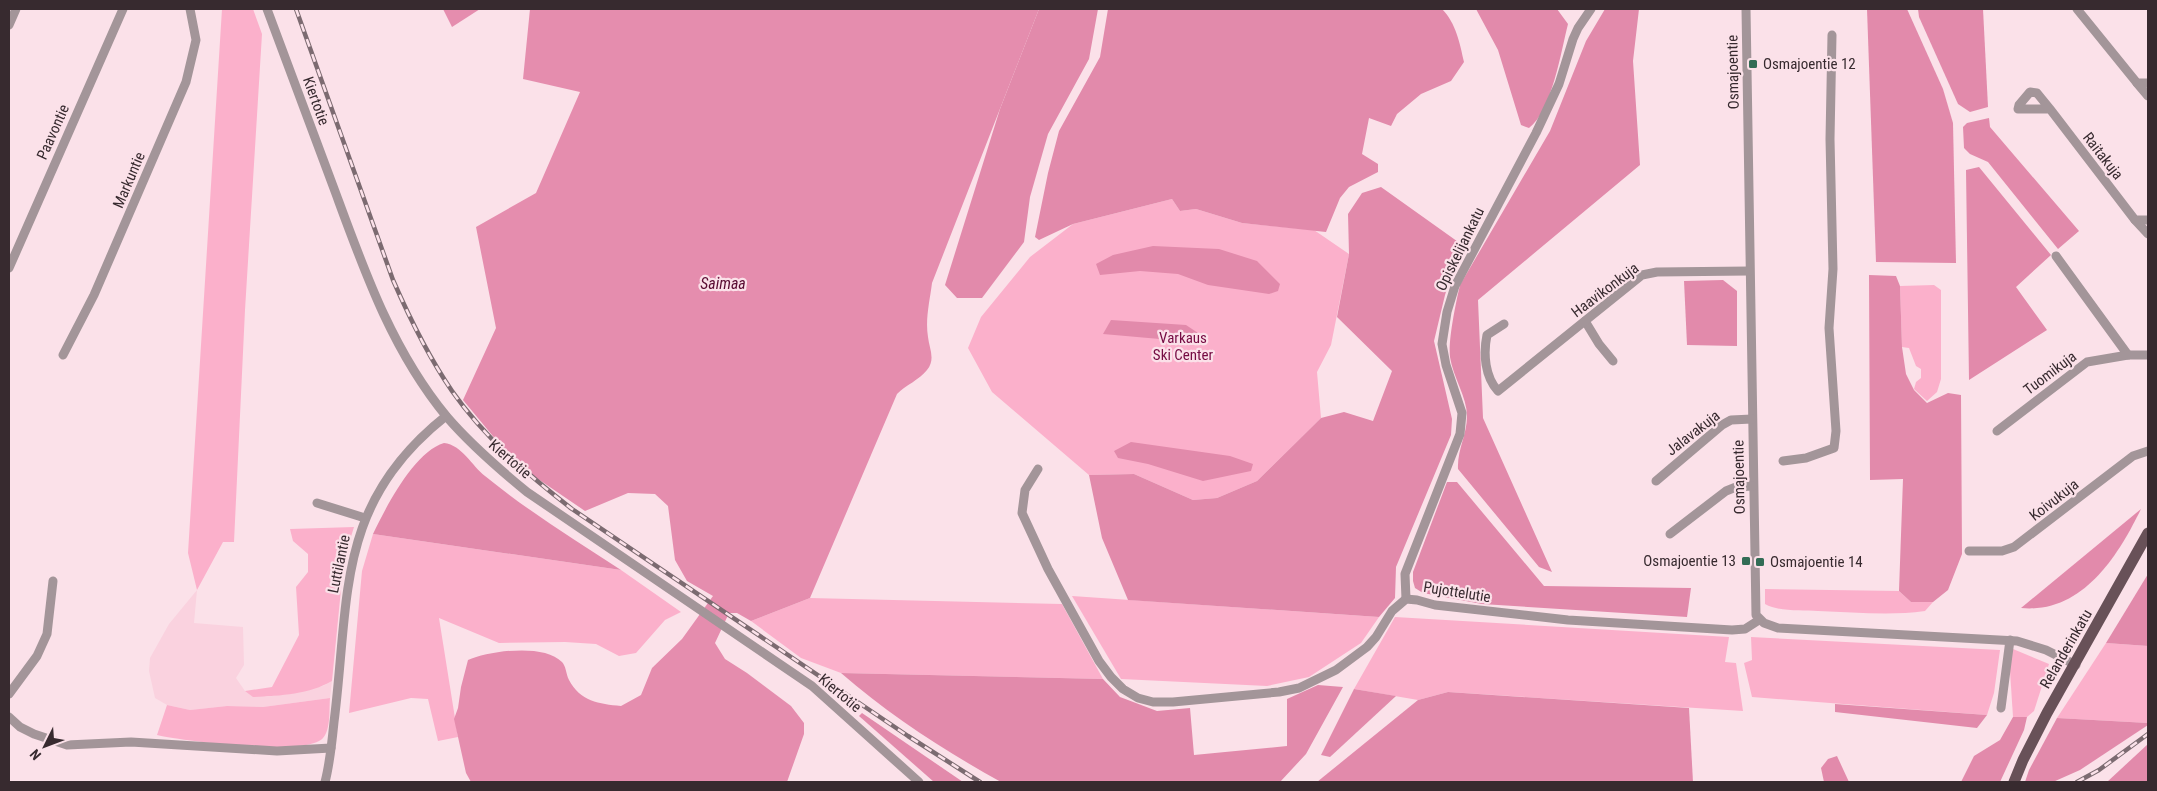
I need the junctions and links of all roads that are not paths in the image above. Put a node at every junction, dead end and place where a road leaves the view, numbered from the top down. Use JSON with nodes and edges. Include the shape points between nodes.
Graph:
{"nodes":[{"id":1,"x":16,"y":9,"type":"edge"},
{"id":2,"x":123,"y":9,"type":"edge"},
{"id":3,"x":190,"y":9,"type":"edge"},
{"id":4,"x":267,"y":9,"type":"edge"},
{"id":5,"x":1591,"y":9,"type":"edge"},
{"id":6,"x":1746,"y":9,"type":"edge"},
{"id":7,"x":2077,"y":9,"type":"edge"},
{"id":8,"x":9,"y":25,"type":"edge"},
{"id":9,"x":1832,"y":35,"type":"dead end"},
{"id":10,"x":2136,"y":83,"type":"junction"},
{"id":11,"x":2148,"y":83,"type":"edge"},
{"id":12,"x":2148,"y":96,"type":"edge"},
{"id":13,"x":2050,"y":109,"type":"dead end"},
{"id":14,"x":2135,"y":220,"type":"junction"},
{"id":15,"x":2148,"y":220,"type":"edge"},
{"id":16,"x":2148,"y":234,"type":"edge"},
{"id":17,"x":2056,"y":256,"type":"dead end"},
{"id":18,"x":9,"y":268,"type":"edge"},
{"id":19,"x":1749,"y":271,"type":"junction"},
{"id":20,"x":1585,"y":321,"type":"junction"},
{"id":21,"x":1504,"y":324,"type":"dead end"},
{"id":22,"x":63,"y":355,"type":"dead end"},
{"id":23,"x":2128,"y":355,"type":"junction"},
{"id":24,"x":2148,"y":355,"type":"edge"},
{"id":25,"x":1613,"y":362,"type":"dead end"},
{"id":26,"x":446,"y":416,"type":"junction"},
{"id":27,"x":1752,"y":419,"type":"junction"},
{"id":28,"x":1997,"y":431,"type":"dead end"},
{"id":29,"x":2148,"y":451,"type":"edge"},
{"id":30,"x":1782,"y":461,"type":"dead end"},
{"id":31,"x":1038,"y":469,"type":"dead end"},
{"id":32,"x":1656,"y":481,"type":"dead end"},
{"id":33,"x":1753,"y":486,"type":"junction"},
{"id":34,"x":317,"y":503,"type":"dead end"},
{"id":35,"x":365,"y":518,"type":"junction"},
{"id":36,"x":2148,"y":533,"type":"edge"},
{"id":37,"x":1670,"y":534,"type":"dead end"},
{"id":38,"x":1969,"y":551,"type":"dead end"},
{"id":39,"x":53,"y":581,"type":"dead end"},
{"id":40,"x":1406,"y":599,"type":"junction"},
{"id":41,"x":1759,"y":620,"type":"junction"},
{"id":42,"x":2010,"y":640,"type":"junction"},
{"id":43,"x":2076,"y":665,"type":"junction"},
{"id":44,"x":9,"y":694,"type":"edge"},
{"id":45,"x":2001,"y":708,"type":"dead end"},
{"id":46,"x":9,"y":717,"type":"edge"},
{"id":47,"x":331,"y":748,"type":"junction"},
{"id":48,"x":325,"y":782,"type":"edge"},
{"id":49,"x":920,"y":782,"type":"edge"},
{"id":50,"x":2014,"y":782,"type":"edge"}],
"edges":[{"from":1,"to":8,"type":"street"},
{"from":2,"to":18,"type":"street","name":"Paavontie"},
{"from":3,"to":22,"type":"street","name":"Markuntie","via":[[196,40],[186,82],[94,296]]},
{"from":4,"to":26,"type":"street","name":"Kiertotie","via":[[388,328]]},
{"from":5,"to":40,"type":"street","name":"Opiskelijankatu","via":[[1573,38],[1559,84],[1536,133],[1455,286],[1442,344],[1462,413],[1460,434],[1405,574]]},
{"from":6,"to":19,"type":"street","name":"Osmajoentie"},
{"from":7,"to":10,"type":"street"},
{"from":9,"to":30,"type":"street","via":[[1830,139],[1835,273],[1829,328],[1836,431],[1834,448],[1806,458]]},
{"from":10,"to":11,"type":"street"},
{"from":10,"to":12,"type":"street"},
{"from":13,"to":14,"type":"street","name":"Raitakuja"},
{"from":14,"to":15,"type":"street"},
{"from":14,"to":16,"type":"street","name":"Raitakuja"},
{"from":17,"to":23,"type":"street"},
{"from":19,"to":20,"type":"street","name":"Haavikonkuja","via":[[1642,275]]},
{"from":19,"to":27,"type":"street","name":"Osmajoentie"},
{"from":20,"to":21,"type":"street","name":"Haavikonkuja","via":[[1498,391],[1488,376],[1485,343],[1487,335]]},
{"from":20,"to":25,"type":"street"},
{"from":23,"to":24,"type":"street","name":"Tuomikuja"},
{"from":23,"to":28,"type":"street","name":"Tuomikuja","via":[[2087,362]]},
{"from":26,"to":35,"type":"street","name":"Luttilantie","via":[[389,474]]},
{"from":26,"to":49,"type":"street","name":"Kiertotie","via":[[497,468],[528,492],[812,686]]},
{"from":27,"to":32,"type":"street","name":"Jalavakuja","via":[[1731,420],[1722,425]]},
{"from":27,"to":33,"type":"street","name":"Osmajoentie"},
{"from":29,"to":38,"type":"street","name":"Koivukuja","via":[[2133,456],[2014,547],[2002,551]]},
{"from":31,"to":40,"type":"street","name":"Pujottelutie","via":[[1024,490],[1022,513],[1048,569],[1099,661],[1123,689],[1138,698],[1173,702],[1299,688],[1336,670],[1367,647],[1392,611]]},
{"from":33,"to":37,"type":"street","via":[[1726,491]]},
{"from":33,"to":41,"type":"street","name":"Osmajoentie","via":[[1755,608]]},
{"from":34,"to":35,"type":"street"},
{"from":35,"to":47,"type":"street","name":"Luttilantie","via":[[351,563],[345,601]]},
{"from":36,"to":43,"type":"main road","name":"Relanderinkatu"},
{"from":39,"to":44,"type":"street","via":[[47,634],[37,656]]},
{"from":40,"to":41,"type":"street","name":"Pujottelutie","via":[[1568,620],[1713,629],[1745,629]]},
{"from":41,"to":42,"type":"street","via":[[1778,628]]},
{"from":42,"to":43,"type":"street","via":[[2046,650]]},
{"from":42,"to":45,"type":"street"},
{"from":43,"to":50,"type":"main road","name":"Relanderinkatu","via":[[2043,721]]},
{"from":46,"to":47,"type":"street","via":[[34,734],[67,745],[131,742],[277,752]]},
{"from":47,"to":48,"type":"street","name":"Luttilantie"}]}
